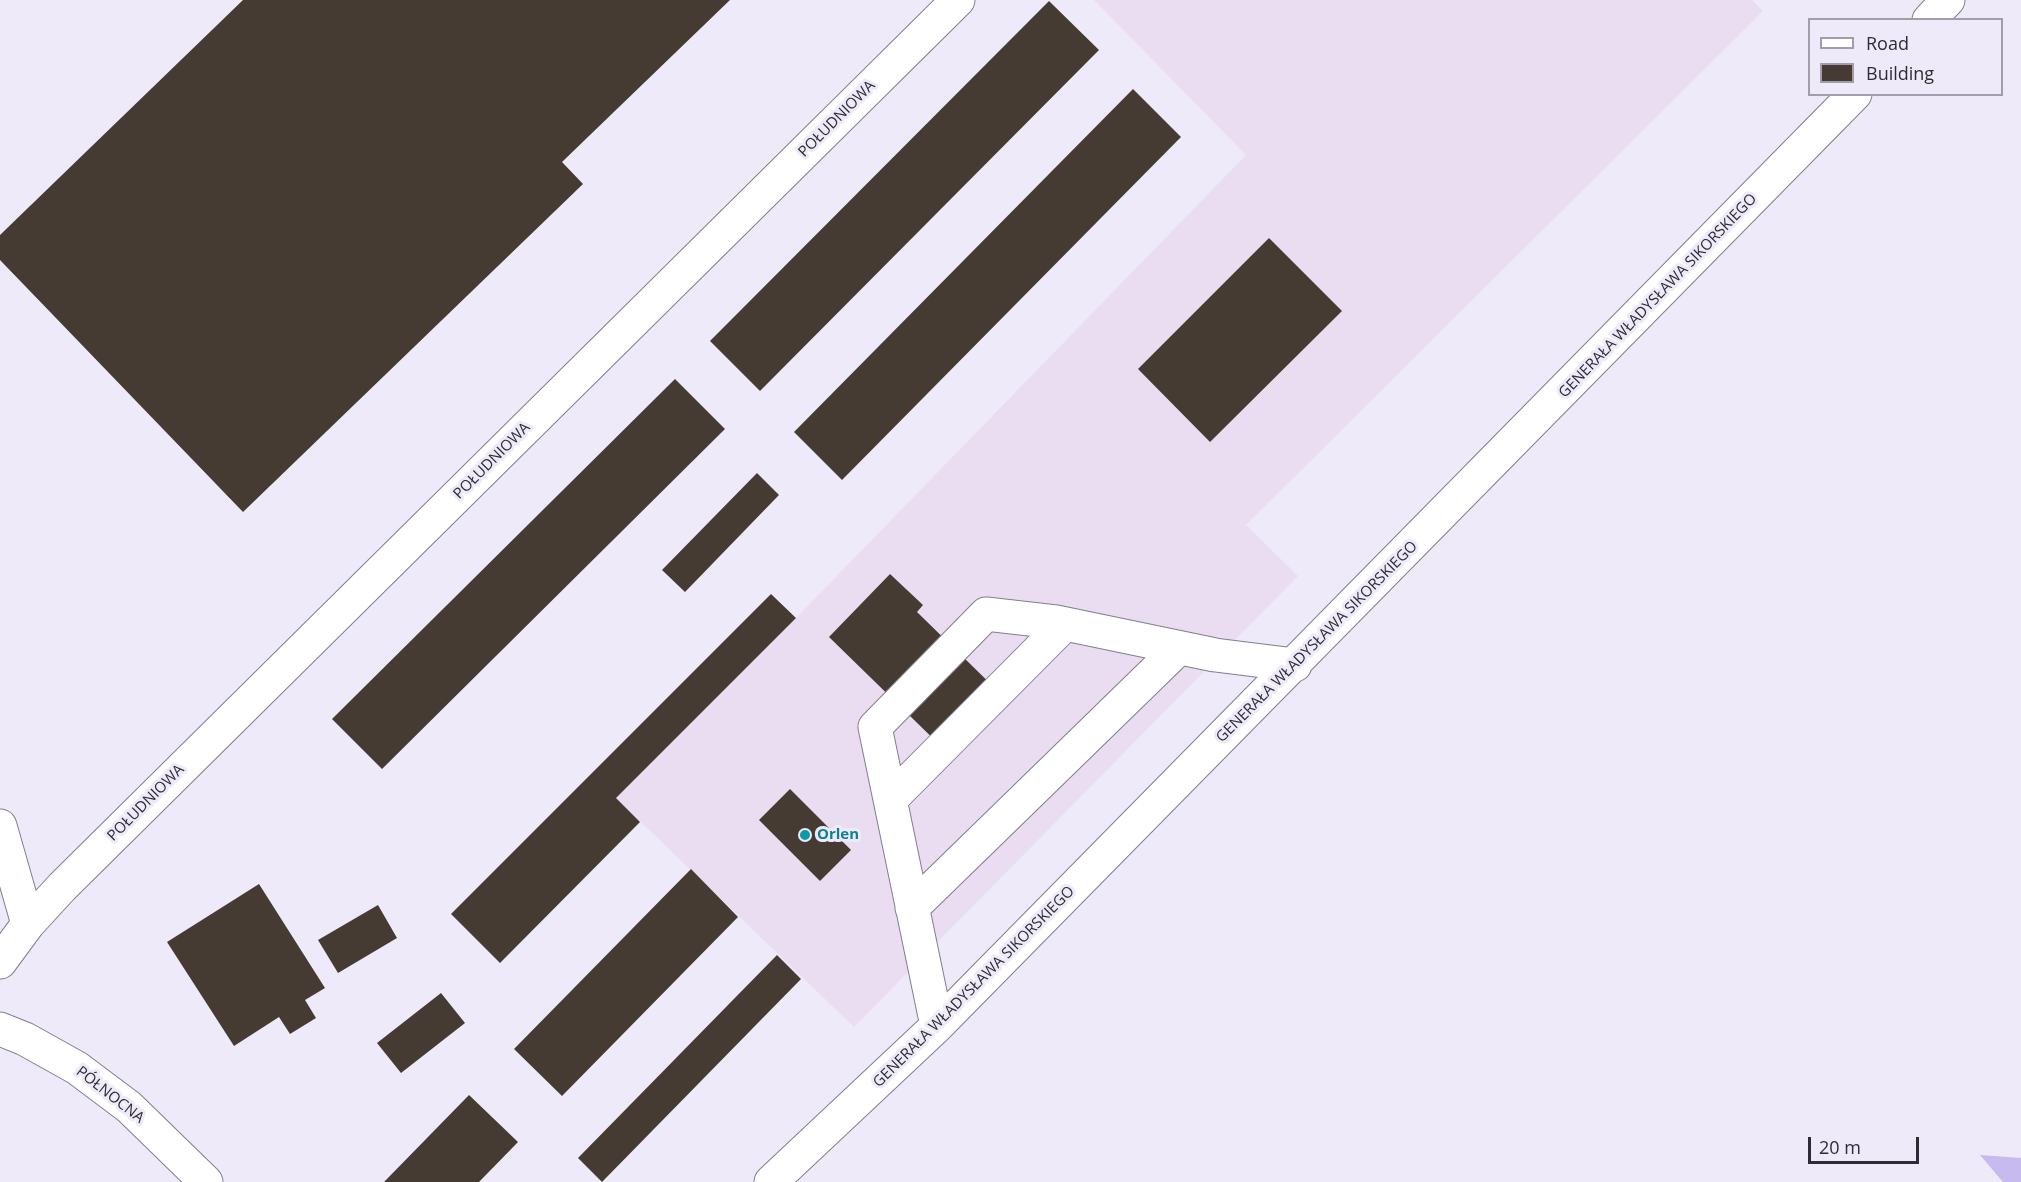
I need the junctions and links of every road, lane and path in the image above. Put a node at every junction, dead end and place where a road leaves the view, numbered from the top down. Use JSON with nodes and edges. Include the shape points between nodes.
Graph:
{"nodes":[{"id":1,"x":958,"y":0,"type":"edge"},
{"id":2,"x":1948,"y":0,"type":"edge"},
{"id":3,"x":1931,"y":18,"type":"edge"},
{"id":4,"x":1854,"y":96,"type":"edge"},
{"id":5,"x":1065,"y":624,"type":"junction"},
{"id":6,"x":1179,"y":648,"type":"junction"},
{"id":7,"x":1295,"y":665,"type":"junction"},
{"id":8,"x":890,"y":800,"type":"junction"},
{"id":9,"x":0,"y":825,"type":"edge"},
{"id":10,"x":912,"y":908,"type":"junction"},
{"id":11,"x":28,"y":924,"type":"junction"},
{"id":12,"x":0,"y":962,"type":"edge"},
{"id":13,"x":937,"y":1026,"type":"junction"},
{"id":14,"x":0,"y":1029,"type":"edge"},
{"id":15,"x":206,"y":1182,"type":"edge"},
{"id":16,"x":771,"y":1182,"type":"edge"}],
"edges":[{"from":1,"to":11,"type":"street","name":"POŁUDNIOWA"},
{"from":2,"to":3,"type":"street"},
{"from":4,"to":7,"type":"street","name":"GENERAŁA WŁADYSŁAWA SIKORSKIEGO"},
{"from":5,"to":6,"type":"street"},
{"from":5,"to":8,"type":"street"},
{"from":5,"to":8,"type":"street","via":[[986,614],[875,727]]},
{"from":6,"to":7,"type":"street"},
{"from":6,"to":10,"type":"street"},
{"from":7,"to":13,"type":"street","name":"GENERAŁA WŁADYSŁAWA SIKORSKIEGO"},
{"from":8,"to":10,"type":"street"},
{"from":9,"to":11,"type":"street"},
{"from":10,"to":13,"type":"street"},
{"from":11,"to":12,"type":"street"},
{"from":13,"to":16,"type":"street","name":"GENERAŁA WŁADYSŁAWA SIKORSKIEGO"},
{"from":14,"to":15,"type":"street","name":"PÓŁNOCNA","via":[[77,1068],[129,1107]]}]}
